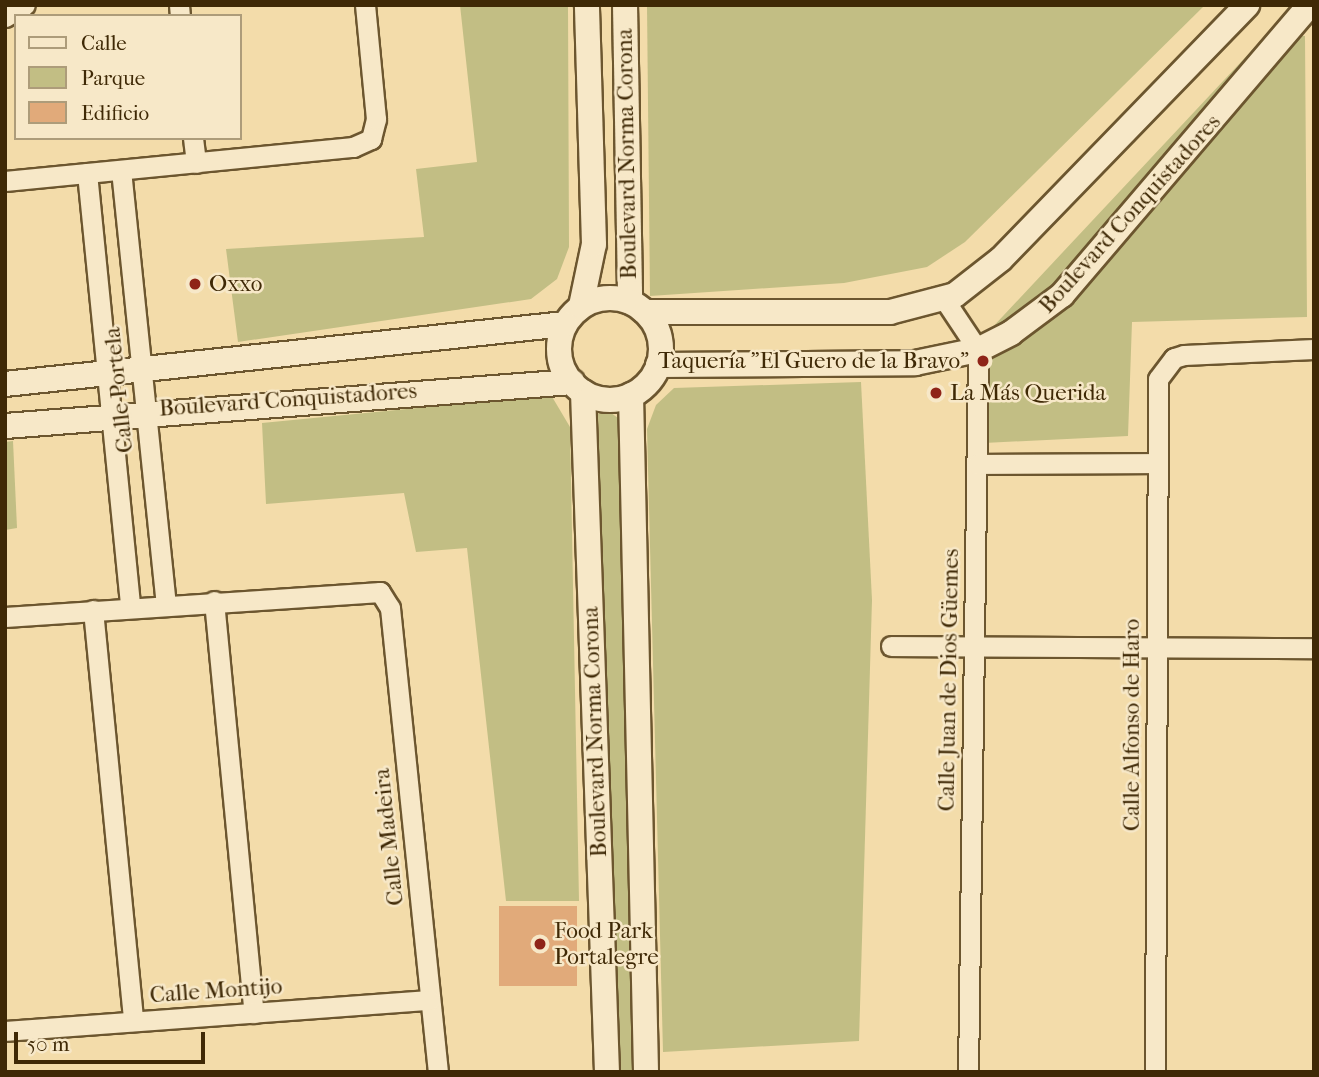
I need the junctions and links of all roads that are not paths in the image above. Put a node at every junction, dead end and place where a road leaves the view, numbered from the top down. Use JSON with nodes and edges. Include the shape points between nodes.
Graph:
{"nodes":[{"id":1,"x":25,"y":5,"type":"edge"},
{"id":2,"x":365,"y":5,"type":"edge"},
{"id":3,"x":587,"y":5,"type":"edge"},
{"id":4,"x":625,"y":5,"type":"edge"},
{"id":5,"x":1247,"y":5,"type":"edge"},
{"id":6,"x":1310,"y":5,"type":"edge"},
{"id":7,"x":5,"y":17,"type":"edge"},
{"id":8,"x":193,"y":140,"type":"edge"},
{"id":9,"x":195,"y":163,"type":"junction"},
{"id":10,"x":121,"y":170,"type":"junction"},
{"id":11,"x":87,"y":173,"type":"junction"},
{"id":12,"x":5,"y":181,"type":"edge"},
{"id":13,"x":944,"y":299,"type":"junction"},
{"id":14,"x":638,"y":307,"type":"junction"},
{"id":15,"x":573,"y":315,"type":"junction"},
{"id":16,"x":1314,"y":349,"type":"edge"},
{"id":17,"x":978,"y":351,"type":"junction"},
{"id":18,"x":658,"y":365,"type":"junction"},
{"id":19,"x":141,"y":371,"type":"junction"},
{"id":20,"x":107,"y":374,"type":"junction"},
{"id":21,"x":5,"y":384,"type":"edge"},
{"id":22,"x":577,"y":387,"type":"junction"},
{"id":23,"x":631,"y":395,"type":"junction"},
{"id":24,"x":145,"y":411,"type":"junction"},
{"id":25,"x":112,"y":416,"type":"junction"},
{"id":26,"x":5,"y":426,"type":"edge"},
{"id":27,"x":1158,"y":463,"type":"junction"},
{"id":28,"x":977,"y":464,"type":"junction"},
{"id":29,"x":214,"y":601,"type":"junction"},
{"id":30,"x":166,"y":604,"type":"junction"},
{"id":31,"x":130,"y":607,"type":"junction"},
{"id":32,"x":93,"y":610,"type":"junction"},
{"id":33,"x":5,"y":617,"type":"edge"},
{"id":34,"x":891,"y":646,"type":"dead end"},
{"id":35,"x":974,"y":646,"type":"junction"},
{"id":36,"x":1157,"y":647,"type":"junction"},
{"id":37,"x":1314,"y":648,"type":"edge"},
{"id":38,"x":430,"y":1000,"type":"junction"},
{"id":39,"x":254,"y":1013,"type":"junction"},
{"id":40,"x":133,"y":1021,"type":"junction"},
{"id":41,"x":5,"y":1031,"type":"edge"},
{"id":42,"x":438,"y":1071,"type":"edge"},
{"id":43,"x":607,"y":1072,"type":"edge"},
{"id":44,"x":646,"y":1072,"type":"edge"},
{"id":45,"x":968,"y":1072,"type":"edge"},
{"id":46,"x":1155,"y":1072,"type":"edge"}],
"edges":[{"from":1,"to":7,"type":"street"},
{"from":2,"to":9,"type":"street","via":[[375,131],[352,147]]},
{"from":3,"to":15,"type":"street","name":"Boulevard Norma Corona","via":[[594,244]]},
{"from":4,"to":14,"type":"street","name":"Boulevard Norma Corona"},
{"from":5,"to":13,"type":"street","via":[[1001,259]]},
{"from":6,"to":17,"type":"street","name":"Boulevard Conquistadores","via":[[1062,295],[1035,319]]},
{"from":8,"to":9,"type":"street"},
{"from":9,"to":10,"type":"street"},
{"from":10,"to":11,"type":"street"},
{"from":10,"to":19,"type":"street","name":"Calle Portela"},
{"from":11,"to":12,"type":"street"},
{"from":11,"to":20,"type":"street","name":"Calle Portela"},
{"from":13,"to":14,"type":"street","via":[[890,312]]},
{"from":13,"to":17,"type":"street"},
{"from":14,"to":15,"type":"street","via":[[605,298]]},
{"from":14,"to":18,"type":"street","via":[[659,337]]},
{"from":15,"to":19,"type":"street","name":"Boulevard Conquistadores"},
{"from":15,"to":22,"type":"street","via":[[559,354]]},
{"from":16,"to":27,"type":"street","name":"Calle Alfonso de Haro","via":[[1174,358],[1158,379]]},
{"from":17,"to":18,"type":"street","name":"Boulevard Conquistadores","via":[[915,363]]},
{"from":17,"to":28,"type":"street","name":"Calle Juan de Dios Güemes"},
{"from":18,"to":23,"type":"street"},
{"from":19,"to":20,"type":"street","name":"Boulevard Conquistadores"},
{"from":19,"to":24,"type":"street","name":"Calle Portela"},
{"from":20,"to":21,"type":"street","name":"Boulevard Conquistadores"},
{"from":20,"to":25,"type":"street","name":"Calle Portela"},
{"from":22,"to":23,"type":"street","via":[[598,398]]},
{"from":22,"to":24,"type":"street","name":"Boulevard Conquistadores"},
{"from":22,"to":43,"type":"street","name":"Boulevard Norma Corona"},
{"from":23,"to":44,"type":"street","name":"Boulevard Norma Corona"},
{"from":24,"to":25,"type":"street","name":"Boulevard Conquistadores"},
{"from":24,"to":30,"type":"street","name":"Calle Portela"},
{"from":25,"to":26,"type":"street","name":"Boulevard Conquistadores"},
{"from":25,"to":31,"type":"street","name":"Calle Portela"},
{"from":27,"to":28,"type":"street"},
{"from":27,"to":36,"type":"street","name":"Calle Alfonso de Haro"},
{"from":28,"to":35,"type":"street","name":"Calle Juan de Dios Güemes"},
{"from":29,"to":30,"type":"street"},
{"from":29,"to":38,"type":"street","name":"Calle Madeira","via":[[372,590],[386,599]]},
{"from":29,"to":39,"type":"street"},
{"from":30,"to":31,"type":"street"},
{"from":31,"to":32,"type":"street"},
{"from":32,"to":33,"type":"street"},
{"from":32,"to":40,"type":"street"},
{"from":34,"to":35,"type":"street"},
{"from":35,"to":36,"type":"street"},
{"from":35,"to":45,"type":"street","name":"Calle Juan de Dios Güemes"},
{"from":36,"to":37,"type":"street"},
{"from":36,"to":46,"type":"street","name":"Calle Alfonso de Haro"},
{"from":38,"to":39,"type":"street","name":"Calle Montijo"},
{"from":38,"to":42,"type":"street","name":"Calle Madeira"},
{"from":39,"to":40,"type":"street","name":"Calle Montijo"},
{"from":40,"to":41,"type":"street","name":"Calle Montijo"}]}
